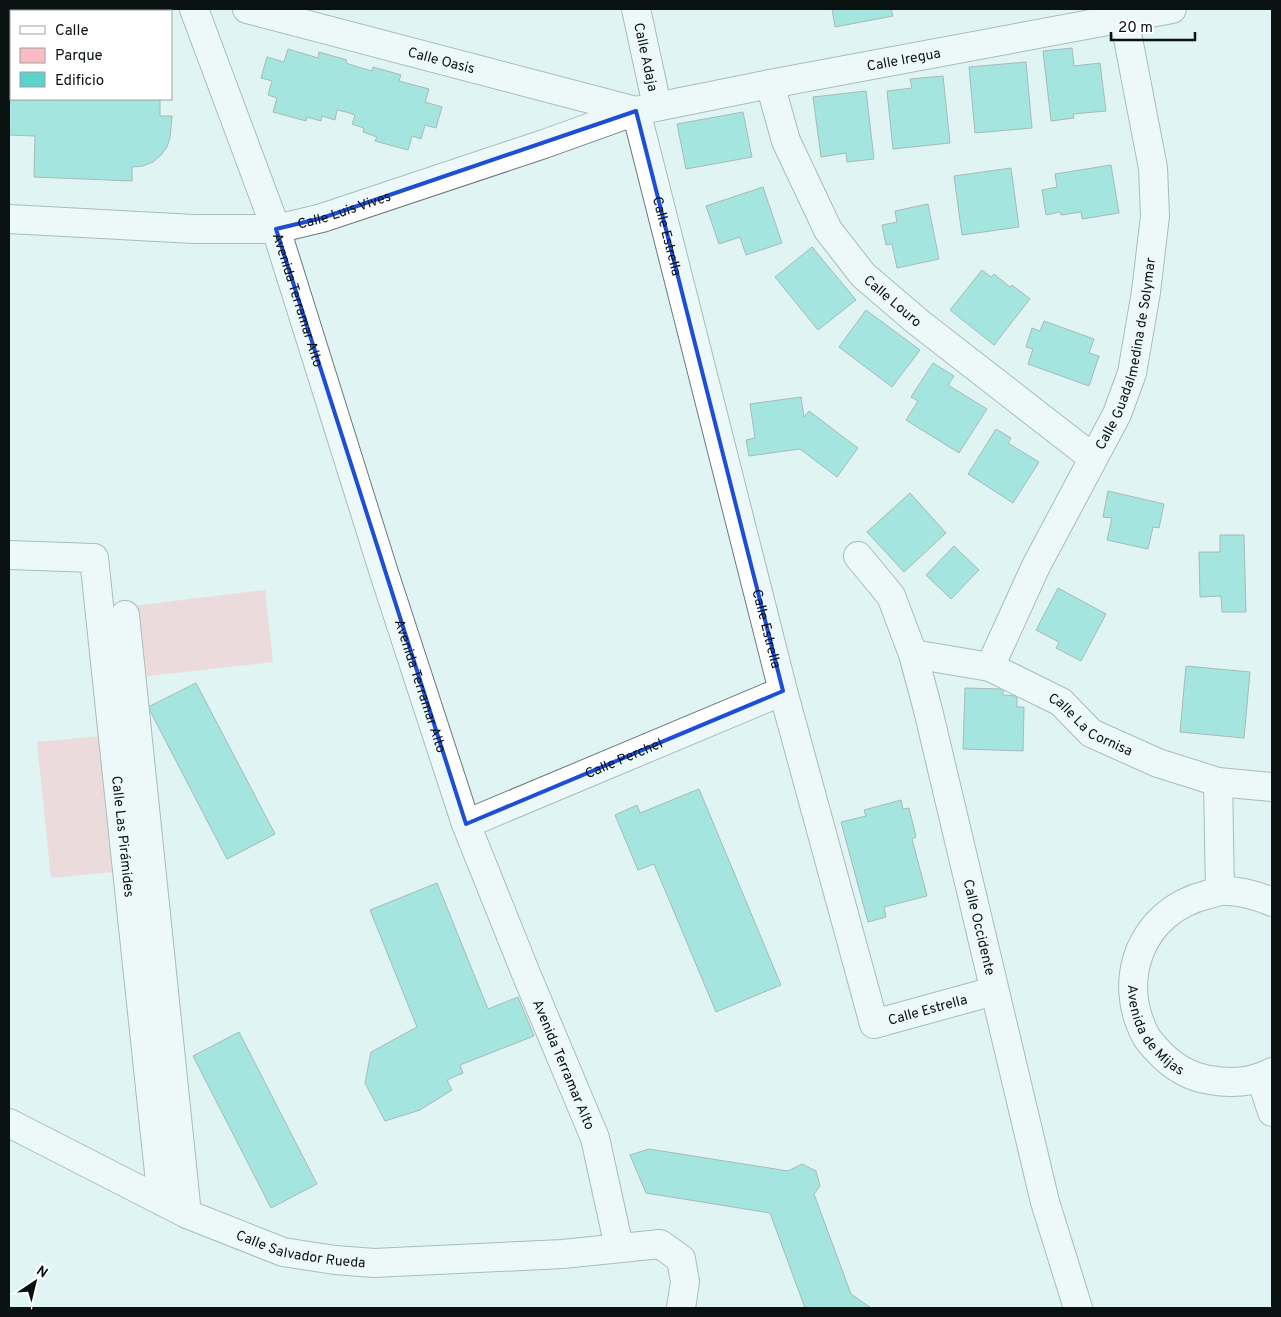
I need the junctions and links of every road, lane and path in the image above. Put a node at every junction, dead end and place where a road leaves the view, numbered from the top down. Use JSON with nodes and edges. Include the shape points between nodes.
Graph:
{"nodes":[{"id":1,"x":194,"y":9,"type":"edge"},
{"id":2,"x":247,"y":9,"type":"edge"},
{"id":3,"x":636,"y":9,"type":"edge"},
{"id":4,"x":1172,"y":9,"type":"edge"},
{"id":5,"x":1116,"y":13,"type":"edge"},
{"id":6,"x":770,"y":84,"type":"junction"},
{"id":7,"x":646,"y":108,"type":"junction"},
{"id":8,"x":9,"y":218,"type":"edge"},
{"id":9,"x":276,"y":229,"type":"junction"},
{"id":10,"x":1093,"y":458,"type":"junction"},
{"id":11,"x":9,"y":555,"type":"edge"},
{"id":12,"x":858,"y":556,"type":"dead end"},
{"id":13,"x":125,"y":615,"type":"dead end"},
{"id":14,"x":913,"y":654,"type":"junction"},
{"id":15,"x":990,"y":667,"type":"junction"},
{"id":16,"x":783,"y":691,"type":"junction"},
{"id":17,"x":1218,"y":782,"type":"junction"},
{"id":18,"x":1272,"y":788,"type":"edge"},
{"id":19,"x":466,"y":824,"type":"junction"},
{"id":20,"x":1220,"y":891,"type":"junction"},
{"id":21,"x":1272,"y":902,"type":"edge"},
{"id":22,"x":994,"y":991,"type":"junction"},
{"id":23,"x":1266,"y":1075,"type":"edge"},
{"id":24,"x":1272,"y":1112,"type":"edge"},
{"id":25,"x":9,"y":1123,"type":"edge"},
{"id":26,"x":162,"y":1201,"type":"junction"},
{"id":27,"x":187,"y":1214,"type":"junction"},
{"id":28,"x":620,"y":1247,"type":"junction"},
{"id":29,"x":681,"y":1308,"type":"edge"},
{"id":30,"x":1078,"y":1308,"type":"edge"}],
"edges":[{"from":1,"to":9,"type":"street","name":"Avenida Terramar Alto"},
{"from":2,"to":7,"type":"street","name":"Calle Oasis"},
{"from":3,"to":7,"type":"street","name":"Calle Adaja"},
{"from":4,"to":5,"type":"street","name":"Calle Iregua"},
{"from":5,"to":6,"type":"street","name":"Calle Iregua"},
{"from":5,"to":10,"type":"street","name":"Calle Guadalmedina de Solymar","via":[[1153,168],[1155,216],[1132,373],[1117,414]]},
{"from":6,"to":7,"type":"street","name":"Calle Iregua"},
{"from":6,"to":10,"type":"street","name":"Calle Louro","via":[[786,141],[828,230],[863,275],[925,328]]},
{"from":7,"to":9,"type":"street","name":"Calle Luis Vives","via":[[322,218]]},
{"from":7,"to":16,"type":"street","name":"Calle Estrella"},
{"from":8,"to":9,"type":"street","name":"Calle Luis Vives","via":[[194,229]]},
{"from":9,"to":19,"type":"street","name":"Avenida Terramar Alto"},
{"from":10,"to":15,"type":"street","name":"Calle Guadalmedina de Solymar","via":[[1036,566]]},
{"from":11,"to":26,"type":"street","name":"Calle Las Pirámides","via":[[94,558]]},
{"from":12,"to":14,"type":"street","name":"Calle Occidente","via":[[891,596]]},
{"from":13,"to":27,"type":"street"},
{"from":14,"to":15,"type":"street","name":"Calle La Cornisa"},
{"from":14,"to":22,"type":"street","name":"Calle Occidente"},
{"from":15,"to":17,"type":"street","name":"Calle La Cornisa","via":[[1061,702],[1091,733],[1158,763]]},
{"from":16,"to":19,"type":"street","name":"Calle Perchel"},
{"from":16,"to":22,"type":"street","name":"Calle Estrella","via":[[874,1024]]},
{"from":17,"to":18,"type":"street","name":"Calle La Cornisa"},
{"from":17,"to":20,"type":"street"},
{"from":19,"to":28,"type":"street","name":"Avenida Terramar Alto","via":[[594,1138]]},
{"from":20,"to":21,"type":"street","name":"Avenida de Mijas","via":[[1251,894]]},
{"from":20,"to":23,"type":"street","name":"Avenida de Mijas","via":[[1189,899],[1162,917],[1142,943],[1133,974],[1134,1007],[1146,1038],[1168,1062],[1196,1078],[1228,1084]]},
{"from":22,"to":30,"type":"street","name":"Calle Occidente","via":[[1045,1202]]},
{"from":23,"to":24,"type":"street","name":"Avenida de Mijas"},
{"from":25,"to":26,"type":"street","name":"Calle Salvador Rueda"},
{"from":26,"to":27,"type":"street","name":"Calle Salvador Rueda"},
{"from":27,"to":28,"type":"street","name":"Calle Salvador Rueda","via":[[283,1252],[345,1261],[374,1263],[563,1254]]},
{"from":28,"to":29,"type":"street","via":[[660,1244],[681,1259],[685,1282]]}]}
